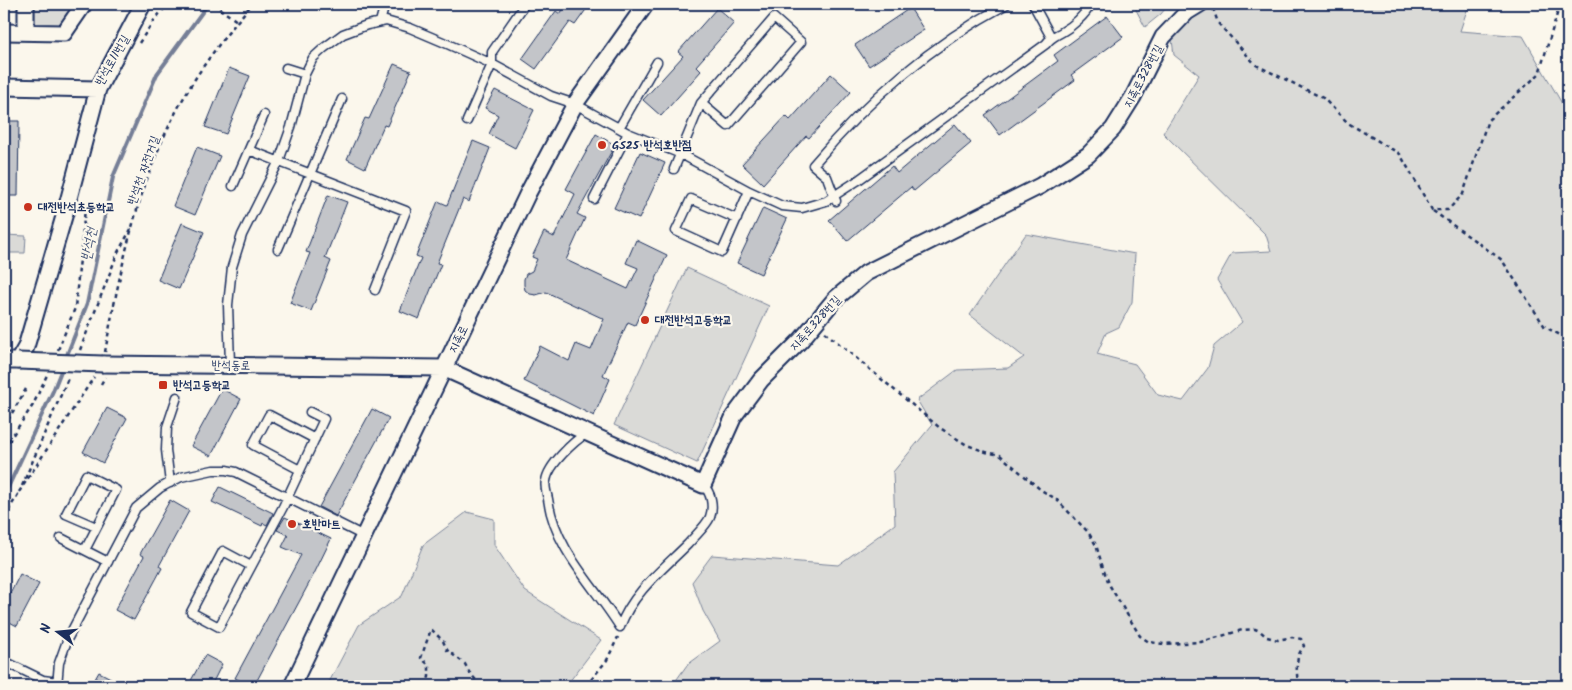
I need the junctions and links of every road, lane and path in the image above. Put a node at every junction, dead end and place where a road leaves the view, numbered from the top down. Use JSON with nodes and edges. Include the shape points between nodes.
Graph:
{"nodes":[{"id":1,"x":26,"y":4,"type":"edge"},
{"id":2,"x":84,"y":4,"type":"edge"},
{"id":3,"x":143,"y":4,"type":"edge"},
{"id":4,"x":168,"y":4,"type":"edge"},
{"id":5,"x":213,"y":4,"type":"edge"},
{"id":6,"x":252,"y":4,"type":"edge"},
{"id":7,"x":385,"y":4,"type":"edge"},
{"id":8,"x":525,"y":4,"type":"edge"},
{"id":9,"x":646,"y":4,"type":"edge"},
{"id":10,"x":1007,"y":4,"type":"edge"},
{"id":11,"x":1033,"y":4,"type":"edge"},
{"id":12,"x":1091,"y":4,"type":"edge"},
{"id":13,"x":1200,"y":4,"type":"edge"},
{"id":14,"x":1212,"y":4,"type":"edge"},
{"id":15,"x":1560,"y":4,"type":"edge"},
{"id":16,"x":237,"y":21,"type":"junction"},
{"id":17,"x":380,"y":22,"type":"junction"},
{"id":18,"x":4,"y":32,"type":"edge"},
{"id":19,"x":26,"y":32,"type":"junction"},
{"id":20,"x":1051,"y":37,"type":"junction"},
{"id":21,"x":136,"y":49,"type":"dead end"},
{"id":22,"x":657,"y":62,"type":"dead end"},
{"id":23,"x":492,"y":64,"type":"junction"},
{"id":24,"x":286,"y":68,"type":"dead end"},
{"id":25,"x":305,"y":74,"type":"junction"},
{"id":26,"x":4,"y":87,"type":"edge"},
{"id":27,"x":98,"y":89,"type":"junction"},
{"id":28,"x":342,"y":99,"type":"dead end"},
{"id":29,"x":701,"y":102,"type":"junction"},
{"id":30,"x":575,"y":104,"type":"junction"},
{"id":31,"x":264,"y":115,"type":"dead end"},
{"id":32,"x":467,"y":121,"type":"dead end"},
{"id":33,"x":619,"y":128,"type":"junction"},
{"id":34,"x":628,"y":133,"type":"junction"},
{"id":35,"x":249,"y":150,"type":"junction"},
{"id":36,"x":681,"y":154,"type":"junction"},
{"id":37,"x":279,"y":161,"type":"junction"},
{"id":38,"x":674,"y":169,"type":"dead end"},
{"id":39,"x":310,"y":174,"type":"junction"},
{"id":40,"x":233,"y":186,"type":"dead end"},
{"id":41,"x":749,"y":191,"type":"junction"},
{"id":42,"x":835,"y":198,"type":"junction"},
{"id":43,"x":594,"y":199,"type":"dead end"},
{"id":44,"x":77,"y":208,"type":"dead end"},
{"id":45,"x":1432,"y":210,"type":"junction"},
{"id":46,"x":737,"y":219,"type":"junction"},
{"id":47,"x":278,"y":249,"type":"dead end"},
{"id":48,"x":375,"y":290,"type":"dead end"},
{"id":49,"x":814,"y":324,"type":"junction"},
{"id":50,"x":1568,"y":339,"type":"edge"},
{"id":51,"x":57,"y":352,"type":"dead end"},
{"id":52,"x":11,"y":361,"type":"edge"},
{"id":53,"x":230,"y":364,"type":"junction"},
{"id":54,"x":444,"y":368,"type":"junction"},
{"id":55,"x":49,"y":370,"type":"dead end"},
{"id":56,"x":104,"y":371,"type":"junction"},
{"id":57,"x":101,"y":384,"type":"dead end"},
{"id":58,"x":26,"y":390,"type":"dead end"},
{"id":59,"x":177,"y":397,"type":"dead end"},
{"id":60,"x":310,"y":412,"type":"dead end"},
{"id":61,"x":4,"y":427,"type":"edge"},
{"id":62,"x":587,"y":433,"type":"junction"},
{"id":63,"x":315,"y":439,"type":"junction"},
{"id":64,"x":4,"y":448,"type":"edge"},
{"id":65,"x":300,"y":470,"type":"junction"},
{"id":66,"x":170,"y":483,"type":"junction"},
{"id":67,"x":703,"y":485,"type":"junction"},
{"id":68,"x":287,"y":498,"type":"junction"},
{"id":69,"x":4,"y":518,"type":"edge"},
{"id":70,"x":96,"y":527,"type":"junction"},
{"id":71,"x":364,"y":536,"type":"junction"},
{"id":72,"x":61,"y":538,"type":"dead end"},
{"id":73,"x":85,"y":550,"type":"junction"},
{"id":74,"x":108,"y":562,"type":"junction"},
{"id":75,"x":251,"y":566,"type":"junction"},
{"id":76,"x":620,"y":627,"type":"junction"},
{"id":77,"x":4,"y":661,"type":"edge"},
{"id":78,"x":58,"y":684,"type":"edge"},
{"id":79,"x":292,"y":686,"type":"edge"},
{"id":80,"x":425,"y":686,"type":"edge"},
{"id":81,"x":481,"y":686,"type":"edge"},
{"id":82,"x":586,"y":686,"type":"edge"},
{"id":83,"x":1298,"y":686,"type":"edge"}],
"edges":[{"from":1,"to":19,"type":"street"},
{"from":2,"to":19,"type":"street","via":[[64,33]]},
{"from":3,"to":27,"type":"street","name":"반석로11번길"},
{"from":4,"to":21,"type":"path"},
{"from":5,"to":16,"type":"path"},
{"from":6,"to":16,"type":"path","name":"반석천 자전거길"},
{"from":7,"to":17,"type":"lane"},
{"from":8,"to":23,"type":"lane","via":[[492,52]]},
{"from":9,"to":30,"type":"street","name":"지족로"},
{"from":10,"to":42,"type":"lane","via":[[944,42],[881,92],[838,135],[813,165],[827,178]]},
{"from":11,"to":20,"type":"lane"},
{"from":12,"to":20,"type":"lane","via":[[1074,23]]},
{"from":13,"to":49,"type":"street","name":"지족로328번길","via":[[1187,12],[1163,37],[1113,129],[1088,155],[1040,186],[866,274],[835,299]]},
{"from":14,"to":45,"type":"path","via":[[1218,23],[1256,65],[1323,98],[1348,123],[1400,154]]},
{"from":15,"to":45,"type":"path","via":[[1539,74],[1488,120],[1463,194],[1448,210]]},
{"from":16,"to":56,"type":"path","name":"반석천 자전거길","via":[[189,90],[169,126],[152,168],[119,278]]},
{"from":17,"to":23,"type":"lane","via":[[410,28]]},
{"from":17,"to":25,"type":"lane","via":[[343,34],[313,58]]},
{"from":18,"to":19,"type":"street"},
{"from":20,"to":42,"type":"lane","via":[[1046,44]]},
{"from":22,"to":33,"type":"lane"},
{"from":23,"to":30,"type":"lane","via":[[551,96]]},
{"from":23,"to":32,"type":"lane"},
{"from":24,"to":25,"type":"lane"},
{"from":25,"to":37,"type":"lane"},
{"from":26,"to":27,"type":"street","name":"반석로11번길"},
{"from":27,"to":52,"type":"street","name":"반석동로","via":[[26,346]]},
{"from":28,"to":39,"type":"lane"},
{"from":29,"to":29,"type":"lane","via":[[774,18],[801,42],[728,126]]},
{"from":29,"to":36,"type":"lane"},
{"from":30,"to":33,"type":"lane"},
{"from":30,"to":54,"type":"street","name":"지족로","via":[[528,193]]},
{"from":31,"to":35,"type":"lane"},
{"from":33,"to":34,"type":"lane"},
{"from":34,"to":36,"type":"lane"},
{"from":34,"to":43,"type":"lane"},
{"from":35,"to":37,"type":"lane"},
{"from":35,"to":40,"type":"lane"},
{"from":36,"to":38,"type":"lane"},
{"from":36,"to":41,"type":"lane"},
{"from":37,"to":39,"type":"lane"},
{"from":37,"to":53,"type":"lane","via":[[242,235],[232,267],[228,305]]},
{"from":39,"to":47,"type":"lane"},
{"from":39,"to":48,"type":"lane","via":[[406,211]]},
{"from":41,"to":42,"type":"lane","via":[[782,206],[802,208]]},
{"from":41,"to":46,"type":"lane"},
{"from":44,"to":51,"type":"path","via":[[79,199],[85,209],[75,308]]},
{"from":45,"to":50,"type":"path","via":[[1502,260],[1545,327]]},
{"from":46,"to":46,"type":"lane","via":[[722,252],[676,231],[691,199]]},
{"from":49,"to":67,"type":"street","name":"지족로328번길","via":[[761,380],[734,416]]},
{"from":49,"to":83,"type":"path","via":[[940,428],[967,445],[1000,455],[1056,500],[1088,532],[1096,545],[1110,586],[1140,636],[1149,642],[1164,644],[1201,642],[1255,629],[1267,638],[1301,639],[1304,646],[1298,653]]},
{"from":52,"to":56,"type":"street","name":"반석동로","bridge":true},
{"from":53,"to":54,"type":"street","name":"반석동로"},
{"from":53,"to":56,"type":"street","name":"반석동로"},
{"from":54,"to":62,"type":"street"},
{"from":54,"to":71,"type":"street","name":"지족로"},
{"from":55,"to":64,"type":"path","via":[[33,406]]},
{"from":56,"to":57,"type":"path"},
{"from":56,"to":69,"type":"path"},
{"from":58,"to":61,"type":"path"},
{"from":59,"to":66,"type":"lane","via":[[168,427],[166,450]]},
{"from":60,"to":63,"type":"lane","via":[[324,419]]},
{"from":62,"to":67,"type":"street"},
{"from":62,"to":76,"type":"lane","via":[[549,469],[545,482],[550,514],[558,537]]},
{"from":63,"to":65,"type":"lane"},
{"from":63,"to":65,"type":"lane","via":[[269,415],[253,445]]},
{"from":65,"to":68,"type":"lane"},
{"from":66,"to":68,"type":"lane","via":[[181,477],[226,470]]},
{"from":66,"to":74,"type":"lane","via":[[136,508]]},
{"from":67,"to":76,"type":"lane","via":[[712,501],[710,517],[640,591]]},
{"from":68,"to":71,"type":"lane"},
{"from":68,"to":75,"type":"lane"},
{"from":70,"to":70,"type":"lane","via":[[116,490],[86,475],[66,514]]},
{"from":70,"to":73,"type":"lane"},
{"from":71,"to":79,"type":"street","name":"지족로"},
{"from":72,"to":73,"type":"lane"},
{"from":73,"to":74,"type":"lane"},
{"from":74,"to":78,"type":"lane","via":[[68,638],[59,663]]},
{"from":75,"to":75,"type":"lane","via":[[219,627],[191,612],[223,551]]},
{"from":76,"to":82,"type":"path","via":[[606,660]]},
{"from":77,"to":78,"type":"lane"},
{"from":80,"to":81,"type":"path","via":[[429,665],[421,658],[431,629]]}]}
